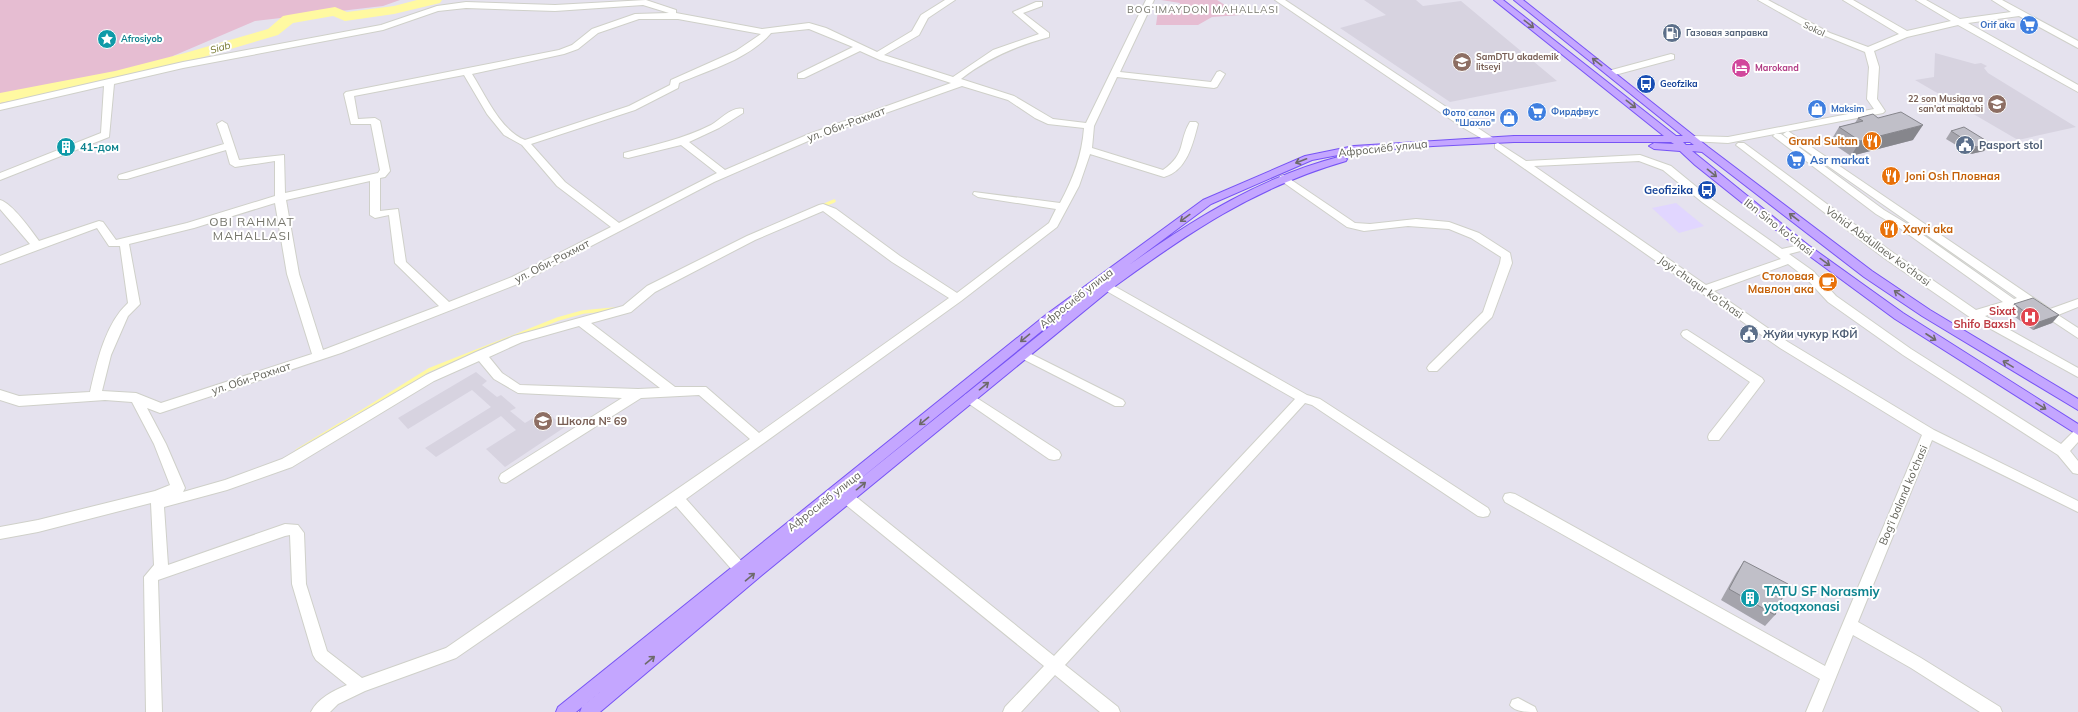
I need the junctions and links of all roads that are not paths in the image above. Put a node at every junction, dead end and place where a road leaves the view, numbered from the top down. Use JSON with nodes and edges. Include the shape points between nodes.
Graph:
{"nodes":[{"id":1,"x":951,"y":0,"type":"edge"},
{"id":2,"x":1150,"y":0,"type":"edge"},
{"id":3,"x":1279,"y":0,"type":"edge"},
{"id":4,"x":1498,"y":0,"type":"edge"},
{"id":5,"x":1518,"y":0,"type":"edge"},
{"id":6,"x":1762,"y":0,"type":"edge"},
{"id":7,"x":1847,"y":0,"type":"edge"},
{"id":8,"x":1920,"y":0,"type":"edge"},
{"id":9,"x":1996,"y":0,"type":"edge"},
{"id":10,"x":1039,"y":4,"type":"dead end"},
{"id":11,"x":2020,"y":13,"type":"junction"},
{"id":12,"x":688,"y":18,"type":"junction"},
{"id":13,"x":1961,"y":22,"type":"junction"},
{"id":14,"x":768,"y":32,"type":"junction"},
{"id":15,"x":1906,"y":34,"type":"junction"},
{"id":16,"x":2078,"y":44,"type":"edge"},
{"id":17,"x":859,"y":48,"type":"junction"},
{"id":18,"x":1868,"y":50,"type":"junction"},
{"id":19,"x":876,"y":55,"type":"junction"},
{"id":20,"x":1671,"y":57,"type":"dead end"},
{"id":21,"x":468,"y":72,"type":"junction"},
{"id":22,"x":1610,"y":73,"type":"junction"},
{"id":23,"x":1115,"y":74,"type":"junction"},
{"id":24,"x":1220,"y":74,"type":"dead end"},
{"id":25,"x":801,"y":76,"type":"dead end"},
{"id":26,"x":957,"y":82,"type":"junction"},
{"id":27,"x":109,"y":83,"type":"junction"},
{"id":28,"x":2078,"y":89,"type":"edge"},
{"id":29,"x":0,"y":107,"type":"edge"},
{"id":30,"x":740,"y":111,"type":"dead end"},
{"id":31,"x":1880,"y":112,"type":"junction"},
{"id":32,"x":222,"y":124,"type":"dead end"},
{"id":33,"x":1193,"y":124,"type":"dead end"},
{"id":34,"x":1089,"y":126,"type":"junction"},
{"id":35,"x":1783,"y":135,"type":"junction"},
{"id":36,"x":1693,"y":139,"type":"junction"},
{"id":37,"x":682,"y":141,"type":"junction"},
{"id":38,"x":525,"y":143,"type":"junction"},
{"id":39,"x":1494,"y":143,"type":"junction"},
{"id":40,"x":1678,"y":143,"type":"junction"},
{"id":41,"x":1741,"y":144,"type":"junction"},
{"id":42,"x":229,"y":146,"type":"junction"},
{"id":43,"x":1705,"y":148,"type":"junction"},
{"id":44,"x":1087,"y":150,"type":"junction"},
{"id":45,"x":628,"y":155,"type":"dead end"},
{"id":46,"x":1524,"y":164,"type":"junction"},
{"id":47,"x":724,"y":174,"type":"junction"},
{"id":48,"x":375,"y":176,"type":"junction"},
{"id":49,"x":0,"y":177,"type":"edge"},
{"id":50,"x":123,"y":177,"type":"dead end"},
{"id":51,"x":1284,"y":178,"type":"junction"},
{"id":52,"x":978,"y":194,"type":"dead end"},
{"id":53,"x":279,"y":198,"type":"junction"},
{"id":54,"x":0,"y":203,"type":"edge"},
{"id":55,"x":1063,"y":207,"type":"junction"},
{"id":56,"x":618,"y":227,"type":"junction"},
{"id":57,"x":122,"y":242,"type":"junction"},
{"id":58,"x":36,"y":245,"type":"junction"},
{"id":59,"x":1804,"y":247,"type":"junction"},
{"id":60,"x":1784,"y":257,"type":"junction"},
{"id":61,"x":0,"y":260,"type":"edge"},
{"id":62,"x":1106,"y":286,"type":"junction"},
{"id":63,"x":1705,"y":290,"type":"junction"},
{"id":64,"x":956,"y":298,"type":"junction"},
{"id":65,"x":2025,"y":299,"type":"junction"},
{"id":66,"x":2012,"y":303,"type":"junction"},
{"id":67,"x":2078,"y":303,"type":"edge"},
{"id":68,"x":447,"y":308,"type":"junction"},
{"id":69,"x":2049,"y":314,"type":"junction"},
{"id":70,"x":1975,"y":315,"type":"junction"},
{"id":71,"x":582,"y":322,"type":"junction"},
{"id":72,"x":1687,"y":334,"type":"dead end"},
{"id":73,"x":2078,"y":334,"type":"edge"},
{"id":74,"x":1023,"y":354,"type":"junction"},
{"id":75,"x":480,"y":355,"type":"junction"},
{"id":76,"x":319,"y":356,"type":"junction"},
{"id":77,"x":1434,"y":368,"type":"dead end"},
{"id":78,"x":2078,"y":373,"type":"edge"},
{"id":79,"x":672,"y":391,"type":"junction"},
{"id":80,"x":638,"y":394,"type":"junction"},
{"id":81,"x":0,"y":395,"type":"edge"},
{"id":82,"x":96,"y":396,"type":"junction"},
{"id":83,"x":136,"y":398,"type":"junction"},
{"id":84,"x":969,"y":398,"type":"junction"},
{"id":85,"x":1303,"y":398,"type":"junction"},
{"id":86,"x":1119,"y":403,"type":"dead end"},
{"id":87,"x":2078,"y":405,"type":"edge"},
{"id":88,"x":2078,"y":430,"type":"edge"},
{"id":89,"x":1929,"y":433,"type":"junction"},
{"id":90,"x":2078,"y":435,"type":"edge"},
{"id":91,"x":1714,"y":437,"type":"dead end"},
{"id":92,"x":758,"y":439,"type":"junction"},
{"id":93,"x":2063,"y":451,"type":"junction"},
{"id":94,"x":1054,"y":455,"type":"dead end"},
{"id":95,"x":2078,"y":469,"type":"edge"},
{"id":96,"x":506,"y":478,"type":"dead end"},
{"id":97,"x":842,"y":494,"type":"junction"},
{"id":98,"x":678,"y":498,"type":"junction"},
{"id":99,"x":1510,"y":498,"type":"dead end"},
{"id":100,"x":157,"y":500,"type":"junction"},
{"id":101,"x":2078,"y":507,"type":"edge"},
{"id":102,"x":1483,"y":512,"type":"dead end"},
{"id":103,"x":0,"y":533,"type":"edge"},
{"id":104,"x":739,"y":568,"type":"junction"},
{"id":105,"x":151,"y":577,"type":"junction"},
{"id":106,"x":1849,"y":625,"type":"junction"},
{"id":107,"x":1054,"y":665,"type":"junction"},
{"id":108,"x":623,"y":674,"type":"junction"},
{"id":109,"x":1828,"y":676,"type":"junction"},
{"id":110,"x":360,"y":686,"type":"junction"},
{"id":111,"x":154,"y":712,"type":"edge"},
{"id":112,"x":319,"y":712,"type":"edge"},
{"id":113,"x":564,"y":712,"type":"edge"},
{"id":114,"x":588,"y":712,"type":"edge"},
{"id":115,"x":1011,"y":712,"type":"edge"},
{"id":116,"x":1112,"y":712,"type":"edge"},
{"id":117,"x":1814,"y":712,"type":"edge"},
{"id":118,"x":1994,"y":712,"type":"edge"}],
"edges":[{"from":1,"to":19,"type":"street","via":[[924,17],[916,33]]},
{"from":2,"to":23,"type":"street"},
{"from":3,"to":39,"type":"street","name":"Joyi chuqur ko'chasi"},
{"from":4,"to":40,"type":"main road","name":"Ibn Sino ko'chasi","one_way":true},
{"from":22,"to":5,"type":"main road","name":"Ibn Sino ko'chasi","one_way":true},
{"from":6,"to":18,"type":"street","name":"Sokol","via":[[1844,43]]},
{"from":7,"to":15,"type":"street"},
{"from":8,"to":13,"type":"street"},
{"from":9,"to":11,"type":"street"},
{"from":10,"to":26,"type":"street","name":"ул. Оби-Рахмат","via":[[1017,12],[1046,35],[998,50],[979,61]]},
{"from":11,"to":13,"type":"street"},
{"from":11,"to":16,"type":"street"},
{"from":12,"to":14,"type":"street"},
{"from":12,"to":21,"type":"street","via":[[638,16],[595,31],[575,47],[561,52]]},
{"from":12,"to":27,"type":"street","via":[[644,2],[555,8],[466,5],[437,9],[383,27],[183,65]]},
{"from":13,"to":15,"type":"street"},
{"from":13,"to":28,"type":"street"},
{"from":14,"to":17,"type":"street","via":[[800,26],[816,28]]},
{"from":14,"to":38,"type":"street","via":[[750,47],[674,82],[675,86],[632,108]]},
{"from":15,"to":18,"type":"street"},
{"from":17,"to":19,"type":"street"},
{"from":17,"to":25,"type":"street"},
{"from":18,"to":31,"type":"street","via":[[1874,67],[1872,99]]},
{"from":19,"to":26,"type":"street"},
{"from":20,"to":22,"type":"street"},
{"from":21,"to":38,"type":"street","via":[[494,116],[517,142]]},
{"from":21,"to":48,"type":"street","via":[[349,94],[354,122],[375,122],[385,171]]},
{"from":22,"to":36,"type":"main road","name":"Ibn Sino ko'chasi"},
{"from":23,"to":24,"type":"street","via":[[1214,85]]},
{"from":23,"to":34,"type":"street"},
{"from":26,"to":34,"type":"street","via":[[1011,98],[1052,122]]},
{"from":26,"to":47,"type":"street","name":"ул. Оби-Рахмат","via":[[812,136]]},
{"from":27,"to":29,"type":"street"},
{"from":27,"to":49,"type":"street","via":[[106,135]]},
{"from":30,"to":37,"type":"street","via":[[716,126]]},
{"from":31,"to":35,"type":"street","via":[[1855,120]]},
{"from":31,"to":36,"type":"street","via":[[1728,140]]},
{"from":32,"to":42,"type":"street"},
{"from":33,"to":44,"type":"street","via":[[1186,153],[1164,174]]},
{"from":34,"to":44,"type":"street"},
{"from":35,"to":41,"type":"street"},
{"from":35,"to":65,"type":"street"},
{"from":35,"to":66,"type":"street","via":[[1880,212]]},
{"from":36,"to":40,"type":"main road","name":"Афросиёб улица"},
{"from":36,"to":43,"type":"main road","name":"Ibn Sino ko'chasi"},
{"from":37,"to":45,"type":"street","via":[[657,150]]},
{"from":37,"to":47,"type":"street"},
{"from":38,"to":56,"type":"street","via":[[561,184]]},
{"from":39,"to":40,"type":"main road","name":"Афросиёб улица"},
{"from":39,"to":46,"type":"street","name":"Joyi chuqur ko'chasi"},
{"from":39,"to":51,"type":"main road","name":"Афросиёб улица","via":[[1357,156]]},
{"from":39,"to":97,"type":"main road","name":"Афросиёб улица","one_way":true,"via":[[1354,149],[1309,158],[1206,202],[1051,317]]},
{"from":40,"to":43,"type":"main road","name":"Афросиёб улица"},
{"from":40,"to":59,"type":"main road","name":"Ibn Sino ko'chasi","one_way":true},
{"from":41,"to":43,"type":"street"},
{"from":41,"to":70,"type":"street","name":"Vohid Abdullaev ko'chasi","via":[[1888,255]]},
{"from":42,"to":50,"type":"street"},
{"from":42,"to":53,"type":"street","via":[[234,164],[280,157]]},
{"from":87,"to":43,"type":"main road","name":"Ibn Sino ko'chasi","one_way":true,"via":[[1913,305],[1868,274]]},
{"from":44,"to":55,"type":"street"},
{"from":46,"to":60,"type":"street","via":[[1640,158],[1657,163]]},
{"from":46,"to":63,"type":"street","name":"Joyi chuqur ko'chasi"},
{"from":47,"to":56,"type":"street","name":"ул. Оби-Рахмат"},
{"from":48,"to":53,"type":"street"},
{"from":48,"to":68,"type":"street","via":[[375,215],[394,211],[401,263]]},
{"from":51,"to":62,"type":"main road","name":"Афросиёб улица","via":[[1218,210],[1163,244]]},
{"from":51,"to":77,"type":"street","via":[[1359,228],[1370,229],[1408,223],[1453,226],[1466,230],[1506,256],[1506,263],[1488,314]]},
{"from":52,"to":55,"type":"street"},
{"from":53,"to":57,"type":"street","via":[[190,226]]},
{"from":53,"to":76,"type":"street","via":[[293,274]]},
{"from":54,"to":58,"type":"street"},
{"from":55,"to":64,"type":"street","via":[[1053,225]]},
{"from":56,"to":68,"type":"street","name":"ул. Оби-Рахмат","via":[[516,280]]},
{"from":57,"to":58,"type":"street","via":[[114,244],[99,224]]},
{"from":57,"to":82,"type":"street","via":[[125,246],[134,304],[123,314],[105,356]]},
{"from":58,"to":61,"type":"street"},
{"from":59,"to":60,"type":"street"},
{"from":59,"to":88,"type":"main road","name":"Ibn Sino ko'chasi","one_way":true,"via":[[1899,316]]},
{"from":60,"to":63,"type":"street"},
{"from":60,"to":93,"type":"street","via":[[1809,274],[1832,299],[1907,352]]},
{"from":62,"to":74,"type":"main road","name":"Афросиёб улица"},
{"from":62,"to":85,"type":"street"},
{"from":63,"to":89,"type":"street","name":"Joyi chuqur ko'chasi","via":[[1784,345]]},
{"from":64,"to":71,"type":"street","via":[[823,207],[752,238],[651,288],[626,309]]},
{"from":64,"to":92,"type":"street"},
{"from":65,"to":66,"type":"street"},
{"from":65,"to":69,"type":"street"},
{"from":66,"to":70,"type":"street"},
{"from":67,"to":69,"type":"street"},
{"from":68,"to":76,"type":"street","name":"ул. Оби-Рахмат"},
{"from":69,"to":73,"type":"street"},
{"from":70,"to":78,"type":"street","name":"Vohid Abdullaev ko'chasi"},
{"from":71,"to":75,"type":"street","via":[[518,339]]},
{"from":71,"to":79,"type":"street"},
{"from":72,"to":91,"type":"street","via":[[1758,381]]},
{"from":84,"to":74,"type":"main road","name":"Афросиёб улица","one_way":true},
{"from":74,"to":86,"type":"street"},
{"from":75,"to":80,"type":"street","via":[[498,376],[518,389]]},
{"from":75,"to":100,"type":"street","via":[[430,378],[287,463],[227,485]]},
{"from":76,"to":83,"type":"street","name":"ул. Оби-Рахмат","via":[[160,408]]},
{"from":79,"to":80,"type":"street"},
{"from":79,"to":92,"type":"street","via":[[702,390]]},
{"from":80,"to":96,"type":"street"},
{"from":81,"to":82,"type":"street","name":"ул. Оби-Рахмат","via":[[19,401]]},
{"from":82,"to":83,"type":"street","name":"ул. Оби-Рахмат"},
{"from":83,"to":100,"type":"street","via":[[160,444],[178,488]]},
{"from":84,"to":94,"type":"street"},
{"from":97,"to":84,"type":"main road","name":"Афросиёб улица","one_way":true},
{"from":85,"to":102,"type":"street","via":[[1316,402]]},
{"from":85,"to":107,"type":"street"},
{"from":89,"to":101,"type":"street","name":"Bog'i baland ko'chasi"},
{"from":89,"to":106,"type":"street","name":"Bog'i baland ko'chasi"},
{"from":90,"to":93,"type":"street"},
{"from":92,"to":98,"type":"street"},
{"from":93,"to":95,"type":"street"},
{"from":97,"to":104,"type":"main road","name":"Афросиёб улица"},
{"from":97,"to":107,"type":"street"},
{"from":108,"to":97,"type":"main road","name":"Афросиёб улица","one_way":true},
{"from":98,"to":104,"type":"street"},
{"from":98,"to":110,"type":"street","via":[[451,653]]},
{"from":99,"to":109,"type":"street"},
{"from":100,"to":103,"type":"street"},
{"from":100,"to":105,"type":"street","via":[[160,567]]},
{"from":104,"to":108,"type":"main road","name":"Афросиёб улица"},
{"from":105,"to":110,"type":"street","via":[[284,530],[293,530],[297,533],[299,584],[321,655]]},
{"from":105,"to":111,"type":"street"},
{"from":106,"to":109,"type":"street","name":"Bog'i baland ko'chasi"},
{"from":106,"to":118,"type":"street"},
{"from":107,"to":115,"type":"street"},
{"from":107,"to":116,"type":"street"},
{"from":108,"to":113,"type":"main road","name":"Афросиёб улица"},
{"from":108,"to":114,"type":"main road","name":"Афросиёб улица"},
{"from":109,"to":117,"type":"street","name":"Bog'i baland ko'chasi"},
{"from":110,"to":112,"type":"street","via":[[333,699]]}]}
